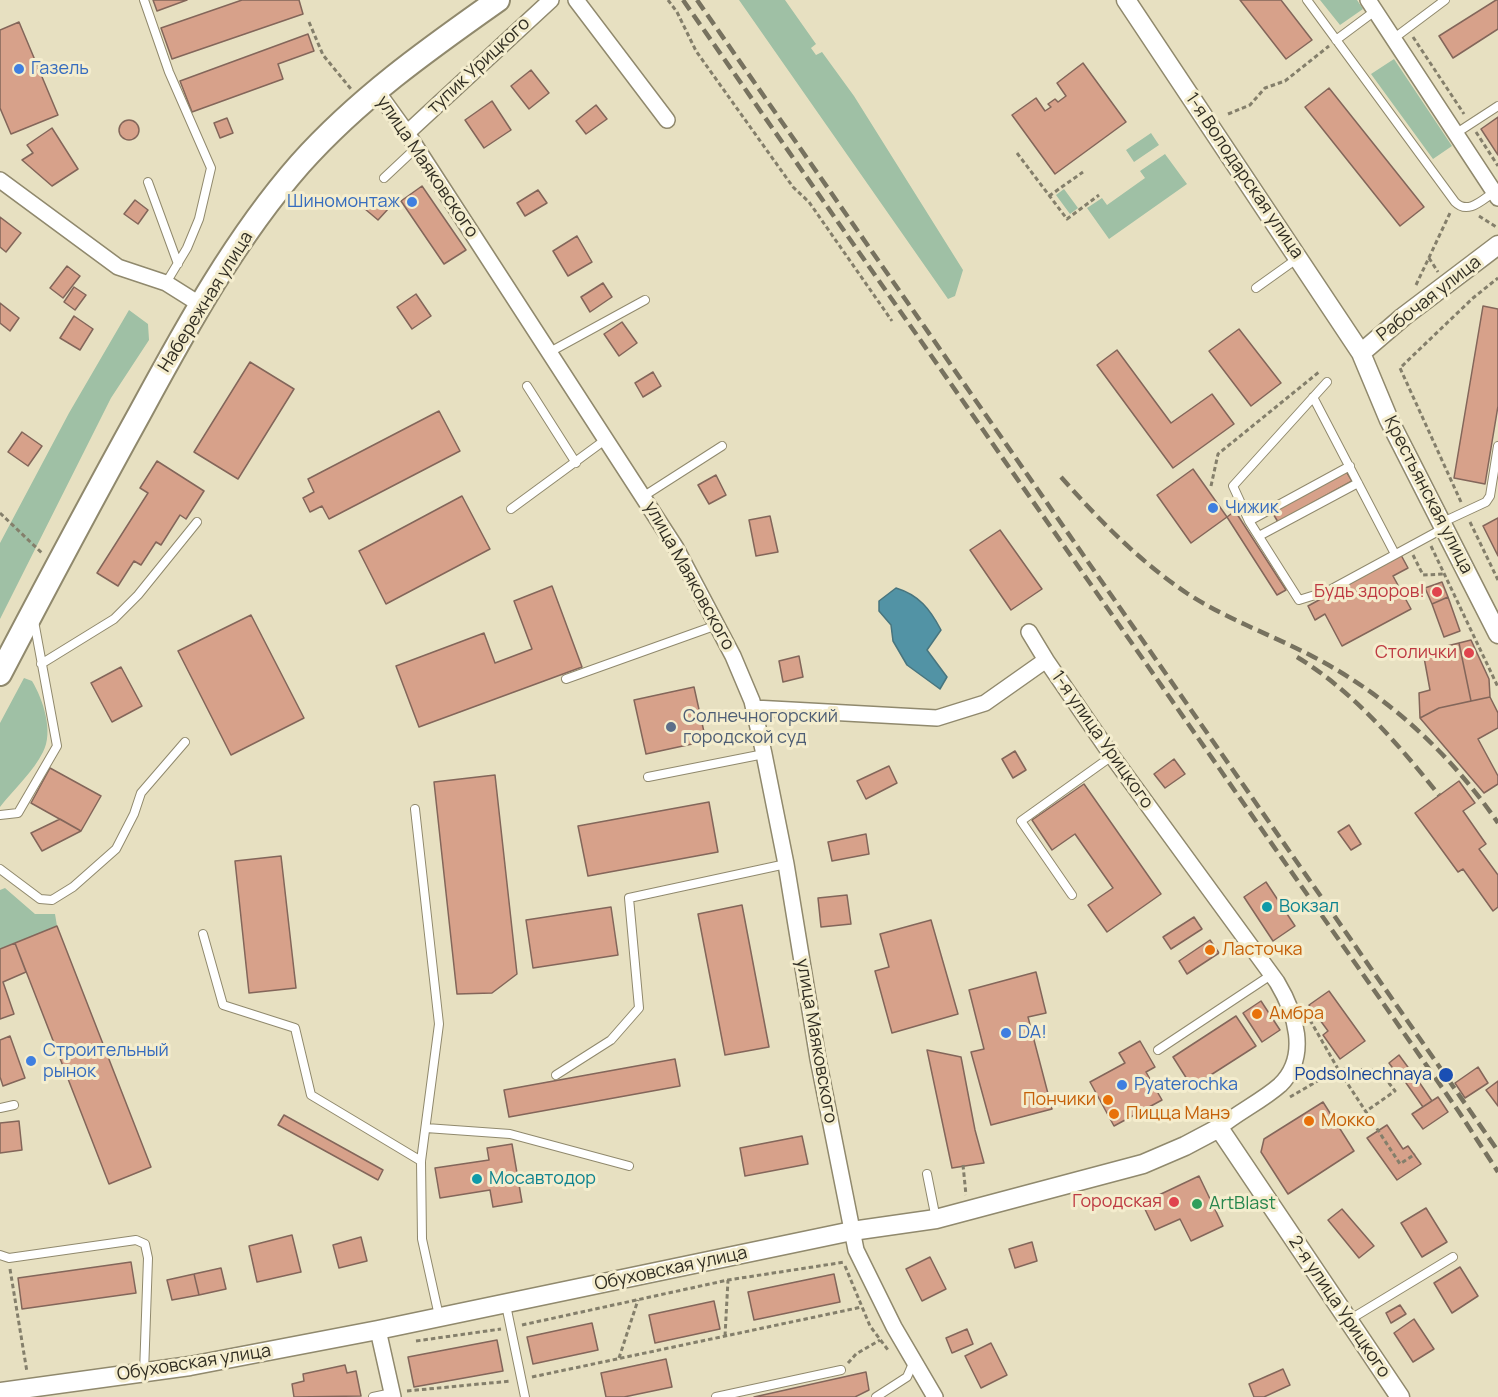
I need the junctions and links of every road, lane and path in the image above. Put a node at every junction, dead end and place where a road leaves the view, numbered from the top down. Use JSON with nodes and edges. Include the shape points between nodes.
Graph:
{"nodes":[{"id":1,"x":144,"y":0,"type":"edge"},
{"id":2,"x":498,"y":0,"type":"edge"},
{"id":3,"x":551,"y":0,"type":"edge"},
{"id":4,"x":576,"y":0,"type":"edge"},
{"id":5,"x":668,"y":0,"type":"edge"},
{"id":6,"x":1126,"y":0,"type":"edge"},
{"id":7,"x":1307,"y":0,"type":"edge"},
{"id":8,"x":1445,"y":0,"type":"edge"},
{"id":9,"x":1371,"y":6,"type":"edge"},
{"id":10,"x":309,"y":22,"type":"dead end"},
{"id":11,"x":1407,"y":28,"type":"junction"},
{"id":12,"x":1393,"y":39,"type":"junction"},
{"id":13,"x":1336,"y":40,"type":"junction"},
{"id":14,"x":352,"y":90,"type":"dead end"},
{"id":15,"x":376,"y":90,"type":"junction"},
{"id":16,"x":1498,"y":106,"type":"edge"},
{"id":17,"x":1228,"y":114,"type":"dead end"},
{"id":18,"x":666,"y":120,"type":"dead end"},
{"id":19,"x":1471,"y":124,"type":"junction"},
{"id":20,"x":407,"y":133,"type":"junction"},
{"id":21,"x":1455,"y":134,"type":"junction"},
{"id":22,"x":416,"y":148,"type":"junction"},
{"id":23,"x":1017,"y":153,"type":"dead end"},
{"id":24,"x":1498,"y":166,"type":"edge"},
{"id":25,"x":1083,"y":172,"type":"dead end"},
{"id":26,"x":384,"y":178,"type":"dead end"},
{"id":27,"x":0,"y":180,"type":"edge"},
{"id":28,"x":148,"y":182,"type":"dead end"},
{"id":29,"x":1099,"y":195,"type":"dead end"},
{"id":30,"x":1496,"y":195,"type":"edge"},
{"id":31,"x":1049,"y":196,"type":"junction"},
{"id":32,"x":1455,"y":202,"type":"junction"},
{"id":33,"x":1468,"y":208,"type":"junction"},
{"id":34,"x":1498,"y":228,"type":"edge"},
{"id":35,"x":1498,"y":245,"type":"edge"},
{"id":36,"x":1298,"y":258,"type":"junction"},
{"id":37,"x":1430,"y":258,"type":"junction"},
{"id":38,"x":178,"y":264,"type":"junction"},
{"id":39,"x":1439,"y":273,"type":"dead end"},
{"id":40,"x":1498,"y":278,"type":"edge"},
{"id":41,"x":166,"y":284,"type":"junction"},
{"id":42,"x":1256,"y":288,"type":"dead end"},
{"id":43,"x":1412,"y":292,"type":"dead end"},
{"id":44,"x":645,"y":300,"type":"dead end"},
{"id":45,"x":201,"y":304,"type":"junction"},
{"id":46,"x":892,"y":321,"type":"dead end"},
{"id":47,"x":549,"y":352,"type":"junction"},
{"id":48,"x":1361,"y":353,"type":"junction"},
{"id":49,"x":1318,"y":372,"type":"dead end"},
{"id":50,"x":1327,"y":382,"type":"dead end"},
{"id":51,"x":527,"y":386,"type":"dead end"},
{"id":52,"x":1313,"y":397,"type":"junction"},
{"id":53,"x":604,"y":441,"type":"junction"},
{"id":54,"x":722,"y":446,"type":"dead end"},
{"id":55,"x":1498,"y":446,"type":"edge"},
{"id":56,"x":576,"y":463,"type":"junction"},
{"id":57,"x":1350,"y":466,"type":"junction"},
{"id":58,"x":1358,"y":483,"type":"junction"},
{"id":59,"x":1211,"y":486,"type":"dead end"},
{"id":60,"x":644,"y":496,"type":"junction"},
{"id":61,"x":511,"y":509,"type":"dead end"},
{"id":62,"x":1466,"y":512,"type":"junction"},
{"id":63,"x":0,"y":513,"type":"edge"},
{"id":64,"x":1250,"y":521,"type":"junction"},
{"id":65,"x":197,"y":522,"type":"dead end"},
{"id":66,"x":1444,"y":525,"type":"junction"},
{"id":67,"x":1259,"y":536,"type":"junction"},
{"id":68,"x":1427,"y":536,"type":"junction"},
{"id":69,"x":1409,"y":546,"type":"junction"},
{"id":70,"x":37,"y":550,"type":"dead end"},
{"id":71,"x":1395,"y":554,"type":"junction"},
{"id":72,"x":1444,"y":574,"type":"junction"},
{"id":73,"x":1498,"y":580,"type":"edge"},
{"id":74,"x":33,"y":612,"type":"junction"},
{"id":75,"x":718,"y":625,"type":"junction"},
{"id":76,"x":1029,"y":632,"type":"dead end"},
{"id":77,"x":1498,"y":634,"type":"edge"},
{"id":78,"x":1046,"y":660,"type":"junction"},
{"id":79,"x":41,"y":664,"type":"junction"},
{"id":80,"x":0,"y":674,"type":"edge"},
{"id":81,"x":566,"y":679,"type":"dead end"},
{"id":82,"x":1498,"y":687,"type":"edge"},
{"id":83,"x":754,"y":708,"type":"junction"},
{"id":84,"x":185,"y":742,"type":"dead end"},
{"id":85,"x":764,"y":754,"type":"junction"},
{"id":86,"x":1112,"y":756,"type":"junction"},
{"id":87,"x":648,"y":777,"type":"dead end"},
{"id":88,"x":415,"y":809,"type":"dead end"},
{"id":89,"x":0,"y":815,"type":"edge"},
{"id":90,"x":786,"y":864,"type":"junction"},
{"id":91,"x":0,"y":868,"type":"edge"},
{"id":92,"x":1072,"y":895,"type":"dead end"},
{"id":93,"x":203,"y":934,"type":"dead end"},
{"id":94,"x":1271,"y":975,"type":"junction"},
{"id":95,"x":1309,"y":1018,"type":"dead end"},
{"id":96,"x":1158,"y":1050,"type":"dead end"},
{"id":97,"x":1297,"y":1050,"type":"joint"},
{"id":98,"x":1338,"y":1069,"type":"junction"},
{"id":99,"x":556,"y":1075,"type":"dead end"},
{"id":100,"x":1282,"y":1102,"type":"dead end"},
{"id":101,"x":14,"y":1105,"type":"dead end"},
{"id":102,"x":0,"y":1108,"type":"edge"},
{"id":103,"x":1365,"y":1112,"type":"junction"},
{"id":104,"x":426,"y":1128,"type":"junction"},
{"id":105,"x":1219,"y":1128,"type":"junction"},
{"id":106,"x":1415,"y":1154,"type":"dead end"},
{"id":107,"x":421,"y":1161,"type":"junction"},
{"id":108,"x":963,"y":1165,"type":"dead end"},
{"id":109,"x":629,"y":1166,"type":"dead end"},
{"id":110,"x":927,"y":1174,"type":"dead end"},
{"id":111,"x":967,"y":1200,"type":"dead end"},
{"id":112,"x":936,"y":1219,"type":"junction"},
{"id":113,"x":852,"y":1231,"type":"junction"},
{"id":114,"x":848,"y":1252,"type":"dead end"},
{"id":115,"x":0,"y":1255,"type":"edge"},
{"id":116,"x":1453,"y":1257,"type":"dead end"},
{"id":117,"x":9,"y":1258,"type":"junction"},
{"id":118,"x":728,"y":1280,"type":"junction"},
{"id":119,"x":638,"y":1300,"type":"junction"},
{"id":120,"x":506,"y":1304,"type":"junction"},
{"id":121,"x":862,"y":1307,"type":"dead end"},
{"id":122,"x":439,"y":1316,"type":"junction"},
{"id":123,"x":1348,"y":1320,"type":"junction"},
{"id":124,"x":510,"y":1328,"type":"junction"},
{"id":125,"x":725,"y":1336,"type":"junction"},
{"id":126,"x":379,"y":1338,"type":"junction"},
{"id":127,"x":880,"y":1340,"type":"dead end"},
{"id":128,"x":619,"y":1359,"type":"junction"},
{"id":129,"x":914,"y":1361,"type":"junction"},
{"id":130,"x":841,"y":1370,"type":"joint"},
{"id":131,"x":144,"y":1372,"type":"junction"},
{"id":132,"x":28,"y":1373,"type":"dead end"},
{"id":133,"x":521,"y":1379,"type":"junction"},
{"id":134,"x":0,"y":1392,"type":"edge"},
{"id":135,"x":393,"y":1395,"type":"edge"},
{"id":136,"x":373,"y":1397,"type":"edge"},
{"id":137,"x":525,"y":1397,"type":"edge"},
{"id":138,"x":716,"y":1397,"type":"edge"},
{"id":139,"x":876,"y":1397,"type":"edge"},
{"id":140,"x":935,"y":1397,"type":"edge"},
{"id":141,"x":1400,"y":1397,"type":"edge"}],
"edges":[{"from":1,"to":38,"type":"lane","via":[[211,168],[199,219]]},
{"from":2,"to":15,"type":"main road","name":"Набережная улица"},
{"from":3,"to":20,"type":"street","name":"тупик Урицкого"},
{"from":4,"to":18,"type":"street"},
{"from":5,"to":46,"type":"path","via":[[696,51]]},
{"from":6,"to":36,"type":"street","name":"1-я Володарская улица"},
{"from":7,"to":13,"type":"lane"},
{"from":8,"to":11,"type":"lane"},
{"from":9,"to":12,"type":"street"},
{"from":9,"to":13,"type":"lane"},
{"from":10,"to":14,"type":"path","via":[[323,55]]},
{"from":11,"to":12,"type":"lane"},
{"from":11,"to":19,"type":"path"},
{"from":12,"to":21,"type":"street"},
{"from":13,"to":17,"type":"path","via":[[1285,81],[1265,88],[1250,105]]},
{"from":13,"to":32,"type":"lane"},
{"from":15,"to":20,"type":"street","name":"улица Маяковского"},
{"from":15,"to":45,"type":"main road","name":"Набережная улица","via":[[326,137],[274,196]]},
{"from":16,"to":19,"type":"lane"},
{"from":19,"to":21,"type":"lane"},
{"from":19,"to":24,"type":"path"},
{"from":20,"to":22,"type":"street","name":"улица Маяковского"},
{"from":21,"to":30,"type":"street"},
{"from":22,"to":26,"type":"lane"},
{"from":22,"to":47,"type":"street","name":"улица Маяковского"},
{"from":23,"to":31,"type":"path"},
{"from":25,"to":31,"type":"path"},
{"from":27,"to":41,"type":"street","via":[[118,267]]},
{"from":28,"to":38,"type":"lane"},
{"from":29,"to":31,"type":"path","via":[[1067,219]]},
{"from":30,"to":33,"type":"lane"},
{"from":32,"to":33,"type":"lane"},
{"from":32,"to":37,"type":"path"},
{"from":33,"to":34,"type":"path"},
{"from":35,"to":48,"type":"street","name":"Рабочая улица"},
{"from":36,"to":42,"type":"lane"},
{"from":36,"to":48,"type":"street","name":"1-я Володарская улица"},
{"from":37,"to":39,"type":"path"},
{"from":37,"to":43,"type":"path"},
{"from":38,"to":41,"type":"lane"},
{"from":40,"to":62,"type":"path","via":[[1400,368]]},
{"from":41,"to":45,"type":"street"},
{"from":44,"to":47,"type":"lane"},
{"from":45,"to":74,"type":"main road","name":"Набережная улица"},
{"from":47,"to":53,"type":"street","name":"улица Маяковского"},
{"from":48,"to":66,"type":"street","name":"Крестьянская улица","via":[[1389,420]]},
{"from":49,"to":59,"type":"path","via":[[1218,454]]},
{"from":50,"to":52,"type":"lane"},
{"from":51,"to":56,"type":"lane"},
{"from":52,"to":57,"type":"lane"},
{"from":52,"to":64,"type":"lane","via":[[1233,486]]},
{"from":53,"to":56,"type":"lane"},
{"from":53,"to":60,"type":"street","name":"улица Маяковского"},
{"from":54,"to":60,"type":"lane"},
{"from":55,"to":62,"type":"lane","via":[[1490,496],[1481,506]]},
{"from":56,"to":61,"type":"lane"},
{"from":57,"to":58,"type":"lane"},
{"from":57,"to":64,"type":"lane"},
{"from":58,"to":67,"type":"lane"},
{"from":58,"to":71,"type":"lane"},
{"from":60,"to":75,"type":"street","name":"улица Маяковского"},
{"from":62,"to":66,"type":"lane"},
{"from":62,"to":73,"type":"path"},
{"from":63,"to":70,"type":"path"},
{"from":64,"to":67,"type":"lane"},
{"from":65,"to":79,"type":"lane","via":[[114,619]]},
{"from":66,"to":68,"type":"lane"},
{"from":66,"to":77,"type":"street","name":"Крестьянская улица"},
{"from":67,"to":71,"type":"lane","via":[[1299,600],[1328,591]]},
{"from":68,"to":69,"type":"lane"},
{"from":68,"to":72,"type":"path"},
{"from":69,"to":71,"type":"lane"},
{"from":69,"to":72,"type":"path","via":[[1423,575]]},
{"from":72,"to":82,"type":"path"},
{"from":74,"to":79,"type":"lane"},
{"from":74,"to":80,"type":"main road","name":"Набережная улица"},
{"from":75,"to":81,"type":"lane"},
{"from":75,"to":83,"type":"street","name":"улица Маяковского"},
{"from":76,"to":78,"type":"street"},
{"from":78,"to":83,"type":"street","name":"1-я улица Урицкого","via":[[985,703],[937,718]]},
{"from":78,"to":86,"type":"street","name":"1-я улица Урицкого"},
{"from":79,"to":89,"type":"lane","via":[[57,746],[18,813]]},
{"from":83,"to":85,"type":"street","name":"улица Маяковского"},
{"from":84,"to":91,"type":"lane","via":[[141,793],[116,849],[73,887],[52,900],[40,899]]},
{"from":85,"to":87,"type":"lane"},
{"from":85,"to":90,"type":"street","name":"улица Маяковского"},
{"from":86,"to":92,"type":"lane","via":[[1021,821]]},
{"from":86,"to":94,"type":"street","name":"1-я улица Урицкого"},
{"from":88,"to":104,"type":"lane","via":[[439,1024]]},
{"from":90,"to":99,"type":"lane","via":[[629,898],[639,1008],[611,1040]]},
{"from":90,"to":113,"type":"street","name":"улица Маяковского","via":[[818,1059]]},
{"from":93,"to":107,"type":"lane","via":[[223,1005],[295,1028],[311,1095]]},
{"from":94,"to":96,"type":"lane"},
{"from":94,"to":97,"type":"street","name":"1-я улица Урицкого","via":[[1290,1008]]},
{"from":95,"to":98,"type":"path"},
{"from":97,"to":105,"type":"street","name":"Обуховская улица","via":[[1280,1085]]},
{"from":98,"to":100,"type":"path"},
{"from":98,"to":103,"type":"path"},
{"from":98,"to":103,"type":"path","via":[[1379,1070],[1395,1091]]},
{"from":101,"to":102,"type":"lane"},
{"from":103,"to":106,"type":"path","via":[[1400,1164]]},
{"from":104,"to":107,"type":"lane"},
{"from":104,"to":109,"type":"lane","via":[[510,1134]]},
{"from":105,"to":112,"type":"street","name":"Обуховская улица","via":[[1143,1164]]},
{"from":105,"to":123,"type":"street","name":"2-я улица Урицкого"},
{"from":107,"to":122,"type":"lane","via":[[422,1239]]},
{"from":108,"to":111,"type":"path"},
{"from":110,"to":112,"type":"lane"},
{"from":112,"to":113,"type":"street","name":"Обуховская улица"},
{"from":113,"to":120,"type":"street","name":"Обуховская улица"},
{"from":113,"to":129,"type":"street","name":"улица Маяковского","via":[[856,1251]]},
{"from":114,"to":118,"type":"path","via":[[844,1264]]},
{"from":115,"to":117,"type":"lane"},
{"from":116,"to":123,"type":"lane"},
{"from":117,"to":131,"type":"lane","via":[[136,1240],[145,1244],[148,1258]]},
{"from":117,"to":132,"type":"path"},
{"from":118,"to":119,"type":"path"},
{"from":118,"to":125,"type":"path"},
{"from":119,"to":124,"type":"path"},
{"from":119,"to":128,"type":"path"},
{"from":120,"to":122,"type":"street","name":"Обуховская улица"},
{"from":120,"to":124,"type":"lane"},
{"from":121,"to":125,"type":"path"},
{"from":122,"to":126,"type":"street","name":"Обуховская улица"},
{"from":123,"to":141,"type":"street","name":"2-я улица Урицкого"},
{"from":124,"to":126,"type":"path"},
{"from":124,"to":133,"type":"lane"},
{"from":125,"to":128,"type":"path"},
{"from":126,"to":131,"type":"street","name":"Обуховская улица"},
{"from":126,"to":135,"type":"street"},
{"from":127,"to":130,"type":"path","via":[[856,1354]]},
{"from":128,"to":133,"type":"path"},
{"from":129,"to":139,"type":"lane","via":[[907,1377]]},
{"from":129,"to":140,"type":"street","name":"улица Маяковского"},
{"from":130,"to":138,"type":"lane"},
{"from":131,"to":134,"type":"street","name":"Обуховская улица"},
{"from":133,"to":135,"type":"path"},
{"from":133,"to":137,"type":"lane"},
{"from":135,"to":136,"type":"lane"}]}
